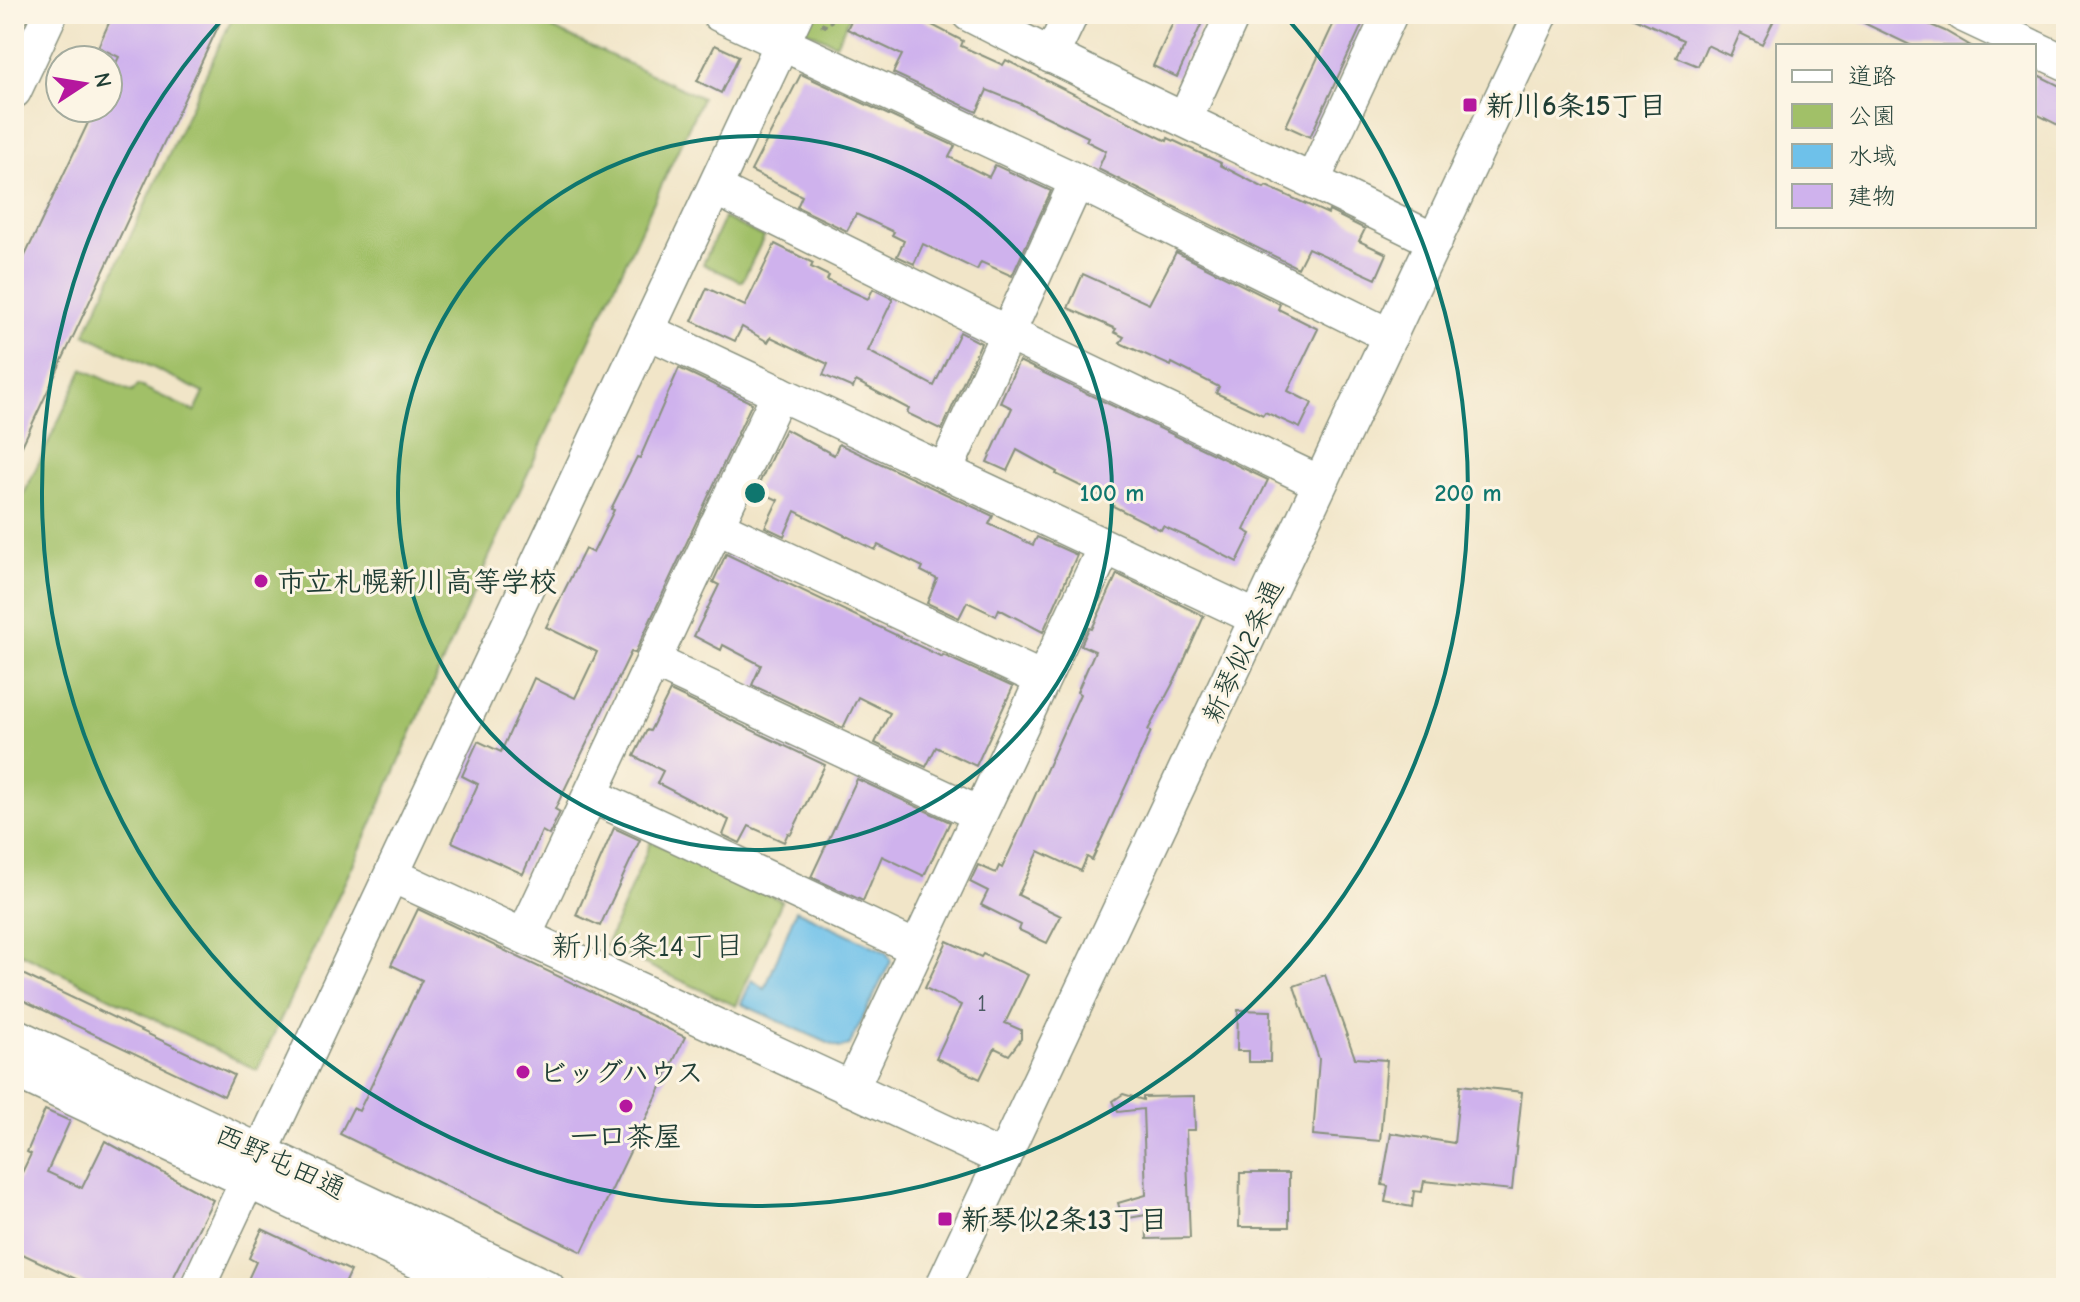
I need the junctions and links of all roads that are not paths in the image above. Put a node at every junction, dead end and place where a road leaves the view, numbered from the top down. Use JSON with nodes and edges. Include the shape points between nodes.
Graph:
{"nodes":[{"id":1,"x":50,"y":14,"type":"edge"},
{"id":2,"x":719,"y":14,"type":"edge"},
{"id":3,"x":969,"y":14,"type":"edge"},
{"id":4,"x":1071,"y":14,"type":"edge"},
{"id":5,"x":1233,"y":14,"type":"edge"},
{"id":6,"x":1390,"y":14,"type":"edge"},
{"id":7,"x":1541,"y":14,"type":"edge"},
{"id":8,"x":1962,"y":14,"type":"edge"},
{"id":9,"x":789,"y":29,"type":"edge"},
{"id":10,"x":2026,"y":44,"type":"edge"},
{"id":11,"x":2036,"y":49,"type":"edge"},
{"id":12,"x":1051,"y":56,"type":"junction"},
{"id":13,"x":2066,"y":63,"type":"edge"},
{"id":14,"x":14,"y":91,"type":"edge"},
{"id":15,"x":1185,"y":119,"type":"junction"},
{"id":16,"x":1313,"y":180,"type":"junction"},
{"id":17,"x":1077,"y":181,"type":"junction"},
{"id":18,"x":715,"y":188,"type":"junction"},
{"id":19,"x":1435,"y":241,"type":"junction"},
{"id":20,"x":647,"y":331,"type":"junction"},
{"id":21,"x":1009,"y":334,"type":"junction"},
{"id":22,"x":1390,"y":336,"type":"junction"},
{"id":23,"x":779,"y":393,"type":"junction"},
{"id":24,"x":945,"y":471,"type":"junction"},
{"id":25,"x":1320,"y":483,"type":"junction"},
{"id":26,"x":716,"y":526,"type":"junction"},
{"id":27,"x":1105,"y":547,"type":"junction"},
{"id":28,"x":1257,"y":618,"type":"junction"},
{"id":29,"x":653,"y":661,"type":"junction"},
{"id":30,"x":1042,"y":679,"type":"junction"},
{"id":31,"x":591,"y":795,"type":"junction"},
{"id":32,"x":979,"y":814,"type":"junction"},
{"id":33,"x":392,"y":875,"type":"junction"},
{"id":34,"x":524,"y":936,"type":"junction"},
{"id":35,"x":916,"y":948,"type":"junction"},
{"id":36,"x":14,"y":1035,"type":"edge"},
{"id":37,"x":14,"y":1070,"type":"edge"},
{"id":38,"x":851,"y":1089,"type":"junction"},
{"id":39,"x":1003,"y":1159,"type":"junction"},
{"id":40,"x":255,"y":1166,"type":"junction"},
{"id":41,"x":197,"y":1288,"type":"edge"},
{"id":42,"x":474,"y":1288,"type":"edge"},
{"id":43,"x":548,"y":1288,"type":"edge"},
{"id":44,"x":942,"y":1288,"type":"edge"}],
"edges":[{"from":1,"to":14,"type":"street"},
{"from":2,"to":9,"type":"street"},
{"from":3,"to":12,"type":"street"},
{"from":4,"to":12,"type":"street"},
{"from":5,"to":15,"type":"street"},
{"from":6,"to":16,"type":"street"},
{"from":7,"to":19,"type":"street","name":"新琴似2条通"},
{"from":8,"to":10,"type":"street"},
{"from":9,"to":17,"type":"street"},
{"from":9,"to":18,"type":"street"},
{"from":11,"to":13,"type":"street"},
{"from":12,"to":15,"type":"street"},
{"from":15,"to":16,"type":"street"},
{"from":16,"to":19,"type":"street"},
{"from":17,"to":21,"type":"street"},
{"from":17,"to":22,"type":"street"},
{"from":18,"to":20,"type":"street"},
{"from":18,"to":21,"type":"street"},
{"from":19,"to":22,"type":"street","name":"新琴似2条通"},
{"from":20,"to":23,"type":"street"},
{"from":20,"to":33,"type":"street"},
{"from":21,"to":24,"type":"street"},
{"from":21,"to":25,"type":"street"},
{"from":22,"to":25,"type":"street","name":"新琴似2条通"},
{"from":23,"to":24,"type":"street"},
{"from":23,"to":26,"type":"street"},
{"from":24,"to":27,"type":"street"},
{"from":25,"to":28,"type":"street","name":"新琴似2条通"},
{"from":26,"to":29,"type":"street"},
{"from":26,"to":30,"type":"street"},
{"from":27,"to":28,"type":"street"},
{"from":27,"to":30,"type":"street"},
{"from":28,"to":39,"type":"street","name":"新琴似2条通"},
{"from":29,"to":31,"type":"street"},
{"from":29,"to":32,"type":"street"},
{"from":30,"to":32,"type":"street"},
{"from":31,"to":34,"type":"street"},
{"from":31,"to":35,"type":"street"},
{"from":32,"to":35,"type":"street"},
{"from":33,"to":34,"type":"street"},
{"from":33,"to":40,"type":"street"},
{"from":34,"to":38,"type":"street"},
{"from":35,"to":38,"type":"street"},
{"from":36,"to":40,"type":"street","name":"西野屯田通"},
{"from":37,"to":40,"type":"street","name":"西野屯田通"},
{"from":38,"to":39,"type":"street"},
{"from":39,"to":44,"type":"street","name":"新琴似2条通"},
{"from":40,"to":41,"type":"street"},
{"from":40,"to":42,"type":"street","name":"西野屯田通"},
{"from":40,"to":43,"type":"street","name":"西野屯田通"}]}
